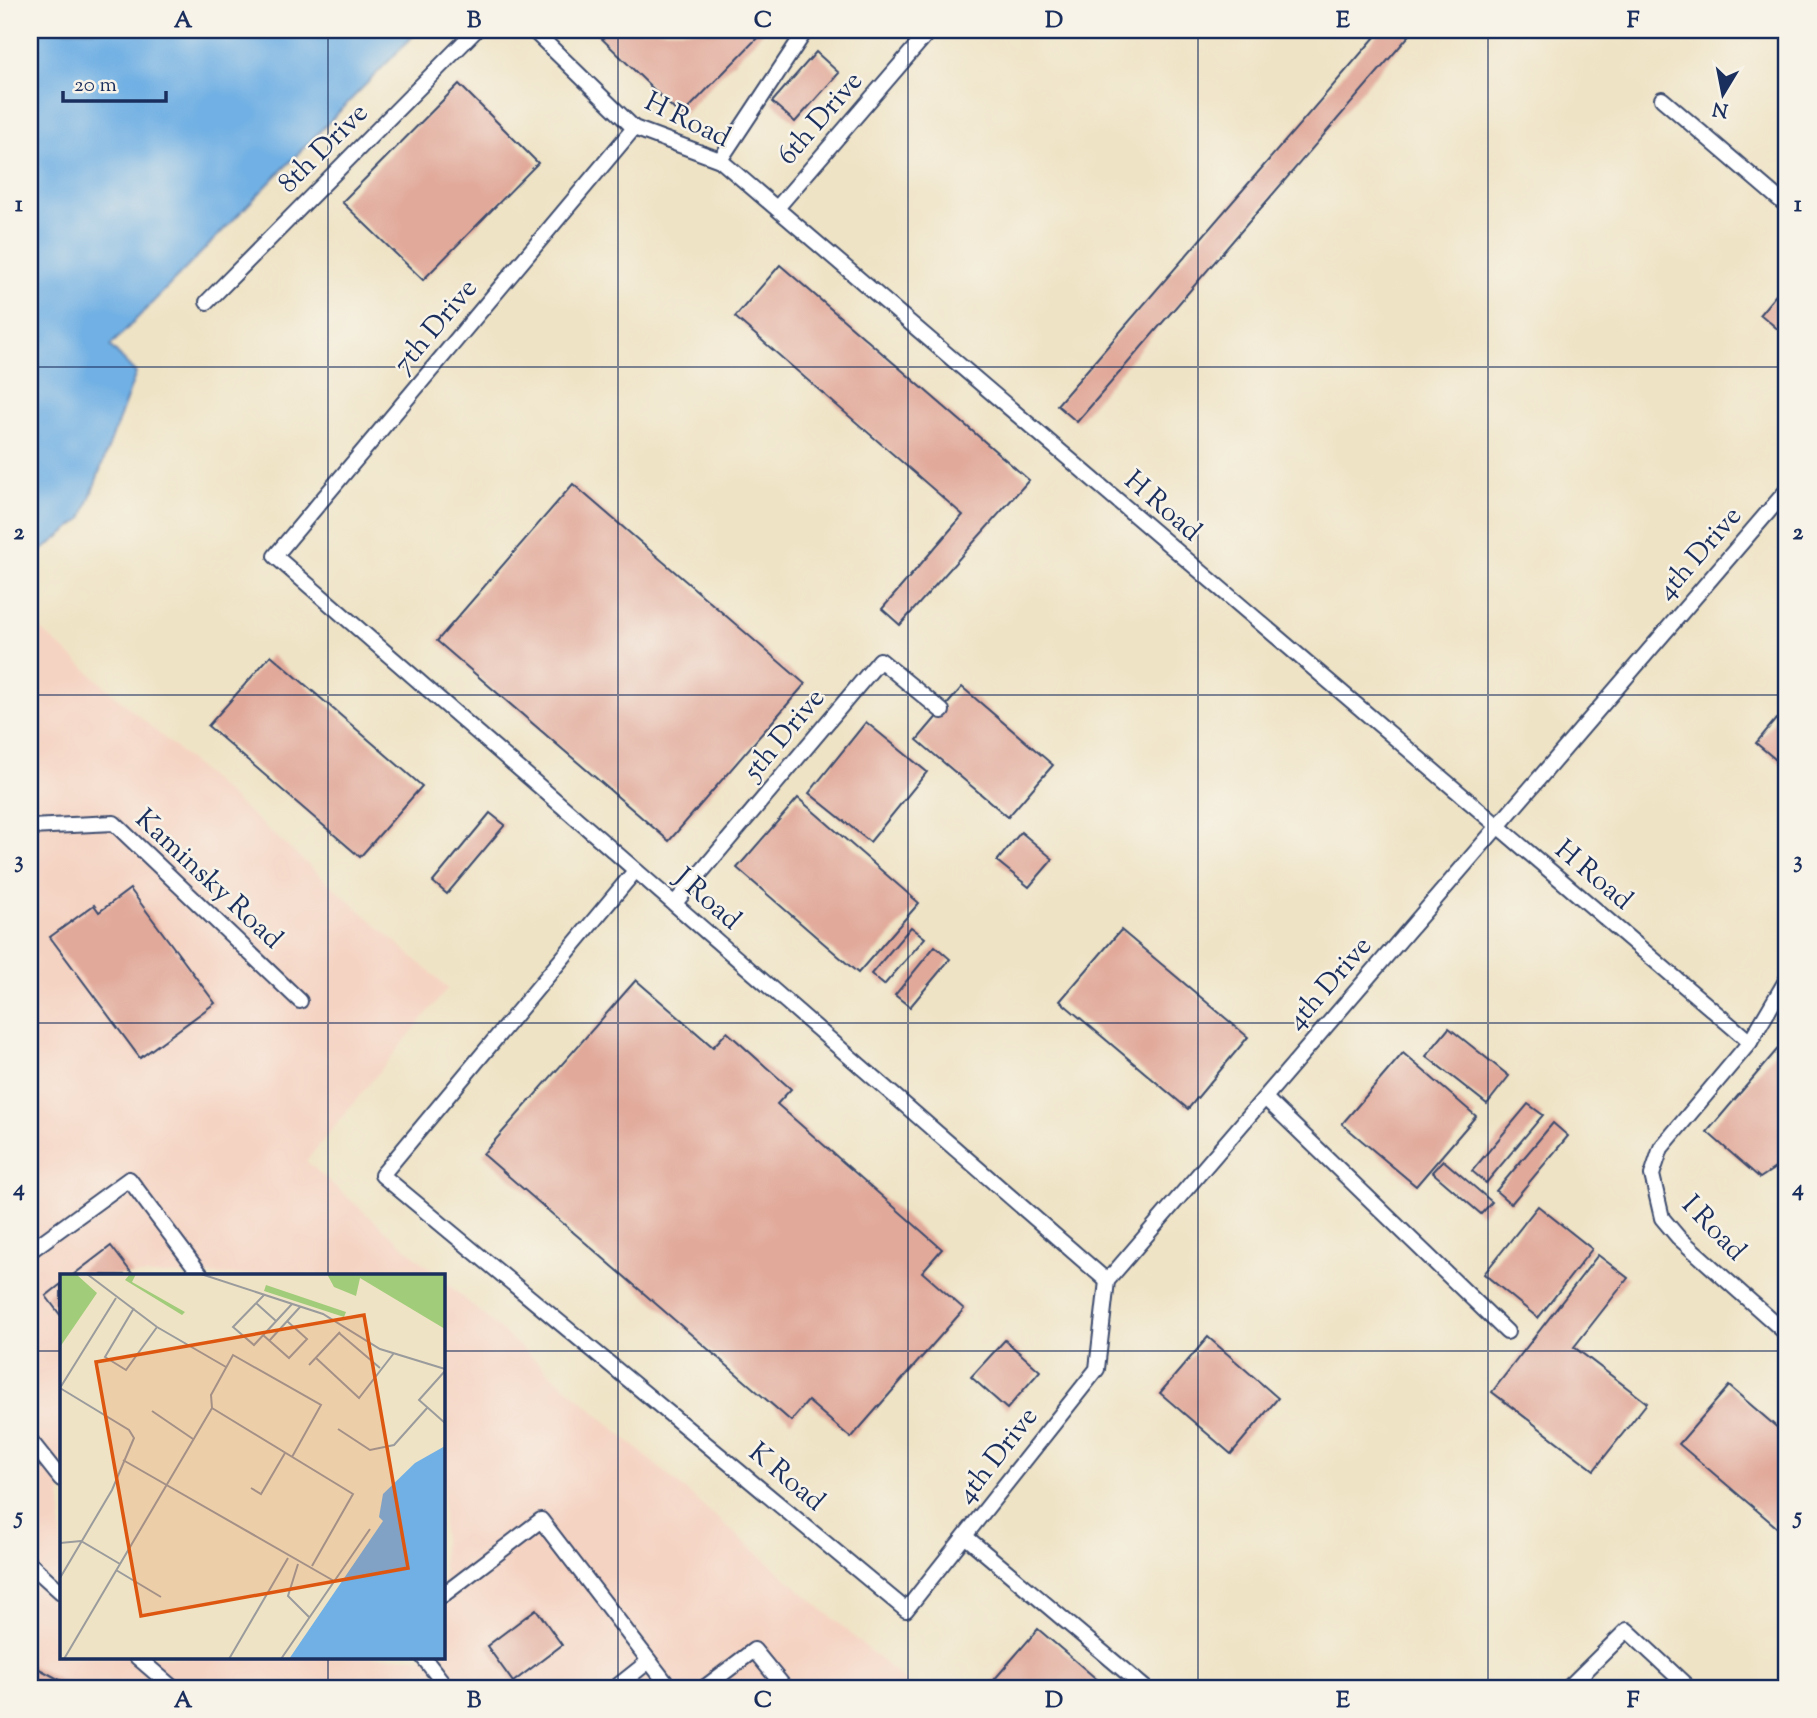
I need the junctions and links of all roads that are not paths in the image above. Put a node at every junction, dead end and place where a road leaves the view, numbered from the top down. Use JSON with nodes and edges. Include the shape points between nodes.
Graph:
{"nodes":[{"id":1,"x":476,"y":30,"type":"edge"},
{"id":2,"x":533,"y":30,"type":"edge"},
{"id":3,"x":806,"y":30,"type":"edge"},
{"id":4,"x":930,"y":30,"type":"edge"},
{"id":5,"x":1662,"y":99,"type":"dead end"},
{"id":6,"x":634,"y":128,"type":"junction"},
{"id":7,"x":720,"y":160,"type":"junction"},
{"id":8,"x":1787,"y":206,"type":"edge"},
{"id":9,"x":777,"y":208,"type":"junction"},
{"id":10,"x":207,"y":302,"type":"dead end"},
{"id":11,"x":1787,"y":490,"type":"edge"},
{"id":12,"x":275,"y":556,"type":"joint"},
{"id":13,"x":942,"y":711,"type":"dead end"},
{"id":14,"x":30,"y":827,"type":"edge"},
{"id":15,"x":1498,"y":827,"type":"junction"},
{"id":16,"x":635,"y":871,"type":"junction"},
{"id":17,"x":675,"y":903,"type":"junction"},
{"id":18,"x":1787,"y":979,"type":"edge"},
{"id":19,"x":300,"y":1001,"type":"dead end"},
{"id":20,"x":1749,"y":1042,"type":"junction"},
{"id":21,"x":1265,"y":1098,"type":"junction"},
{"id":22,"x":30,"y":1251,"type":"edge"},
{"id":23,"x":200,"y":1274,"type":"edge"},
{"id":24,"x":1107,"y":1281,"type":"junction"},
{"id":25,"x":1507,"y":1332,"type":"dead end"},
{"id":26,"x":1787,"y":1334,"type":"edge"},
{"id":27,"x":30,"y":1440,"type":"edge"},
{"id":28,"x":60,"y":1478,"type":"edge"},
{"id":29,"x":966,"y":1537,"type":"junction"},
{"id":30,"x":30,"y":1564,"type":"edge"},
{"id":31,"x":60,"y":1591,"type":"edge"},
{"id":32,"x":444,"y":1594,"type":"edge"},
{"id":33,"x":142,"y":1658,"type":"edge"},
{"id":34,"x":424,"y":1658,"type":"edge"},
{"id":35,"x":649,"y":1661,"type":"junction"},
{"id":36,"x":173,"y":1688,"type":"edge"},
{"id":37,"x":447,"y":1688,"type":"edge"},
{"id":38,"x":615,"y":1688,"type":"edge"},
{"id":39,"x":670,"y":1688,"type":"edge"},
{"id":40,"x":704,"y":1688,"type":"edge"},
{"id":41,"x":785,"y":1688,"type":"edge"},
{"id":42,"x":1145,"y":1688,"type":"edge"},
{"id":43,"x":1567,"y":1688,"type":"edge"},
{"id":44,"x":1689,"y":1688,"type":"edge"}],
"edges":[{"from":1,"to":10,"type":"lane","name":"8th Drive"},
{"from":2,"to":6,"type":"lane","name":"H Road"},
{"from":3,"to":7,"type":"lane"},
{"from":4,"to":9,"type":"lane","name":"6th Drive"},
{"from":5,"to":8,"type":"lane"},
{"from":6,"to":7,"type":"lane","name":"H Road"},
{"from":6,"to":12,"type":"lane","name":"7th Drive"},
{"from":7,"to":9,"type":"lane","name":"H Road"},
{"from":9,"to":15,"type":"lane","name":"H Road"},
{"from":11,"to":15,"type":"lane","name":"4th Drive"},
{"from":12,"to":16,"type":"lane","name":"J Road"},
{"from":13,"to":17,"type":"lane","name":"5th Drive","via":[[880,660]]},
{"from":14,"to":19,"type":"lane","name":"Kaminsky Road","via":[[114,823]]},
{"from":15,"to":20,"type":"lane","name":"H Road"},
{"from":15,"to":21,"type":"lane","name":"4th Drive"},
{"from":16,"to":17,"type":"lane","name":"J Road"},
{"from":16,"to":29,"type":"lane","name":"K Road","via":[[382,1175],[906,1609]]},
{"from":17,"to":24,"type":"lane","name":"J Road"},
{"from":18,"to":20,"type":"lane","name":"I Road"},
{"from":20,"to":26,"type":"lane","name":"I Road","via":[[1661,1148],[1653,1175],[1655,1197],[1662,1218],[1678,1237]]},
{"from":21,"to":24,"type":"lane","name":"4th Drive"},
{"from":21,"to":25,"type":"lane"},
{"from":22,"to":23,"type":"lane","via":[[129,1179]]},
{"from":24,"to":29,"type":"lane","name":"4th Drive","via":[[1097,1369]]},
{"from":27,"to":28,"type":"lane"},
{"from":29,"to":42,"type":"lane"},
{"from":30,"to":31,"type":"lane"},
{"from":32,"to":35,"type":"lane","via":[[541,1520]]},
{"from":33,"to":36,"type":"lane"},
{"from":34,"to":37,"type":"lane"},
{"from":35,"to":38,"type":"lane"},
{"from":35,"to":39,"type":"lane"},
{"from":40,"to":41,"type":"lane","via":[[754,1650]]},
{"from":43,"to":44,"type":"lane","via":[[1627,1630]]}]}
